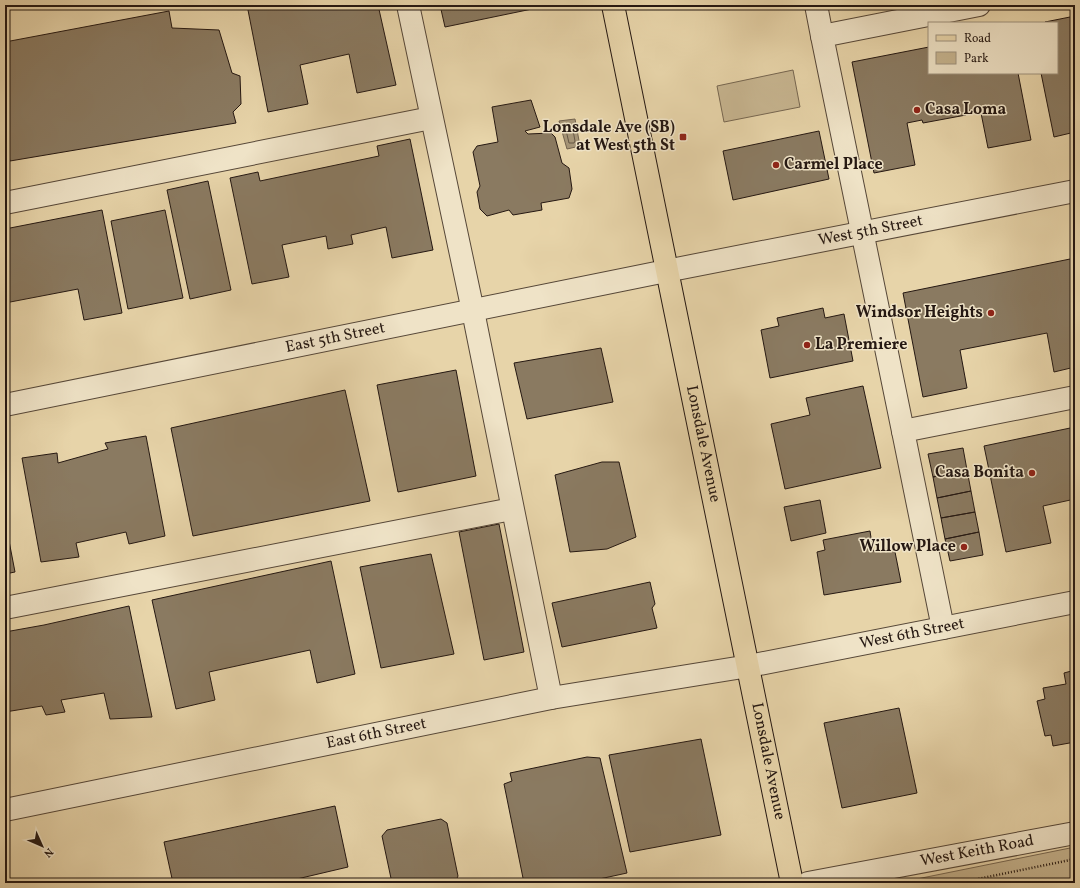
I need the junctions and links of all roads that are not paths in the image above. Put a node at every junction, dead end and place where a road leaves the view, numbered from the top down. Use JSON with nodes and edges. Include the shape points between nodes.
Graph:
{"nodes":[{"id":1,"x":408,"y":5,"type":"edge"},
{"id":2,"x":613,"y":5,"type":"edge"},
{"id":3,"x":816,"y":5,"type":"edge"},
{"id":4,"x":979,"y":5,"type":"edge"},
{"id":5,"x":822,"y":36,"type":"junction"},
{"id":6,"x":431,"y":118,"type":"junction"},
{"id":7,"x":1075,"y":191,"type":"edge"},
{"id":8,"x":5,"y":203,"type":"edge"},
{"id":9,"x":862,"y":234,"type":"junction"},
{"id":10,"x":666,"y":271,"type":"junction"},
{"id":11,"x":473,"y":311,"type":"junction"},
{"id":12,"x":1075,"y":396,"type":"edge"},
{"id":13,"x":5,"y":406,"type":"edge"},
{"id":14,"x":903,"y":431,"type":"junction"},
{"id":15,"x":512,"y":509,"type":"junction"},
{"id":16,"x":1075,"y":602,"type":"edge"},
{"id":17,"x":5,"y":608,"type":"edge"},
{"id":18,"x":943,"y":628,"type":"junction"},
{"id":19,"x":749,"y":666,"type":"junction"},
{"id":20,"x":551,"y":698,"type":"junction"},
{"id":21,"x":5,"y":810,"type":"edge"},
{"id":22,"x":1075,"y":833,"type":"edge"},
{"id":23,"x":792,"y":883,"type":"edge"},
{"id":24,"x":808,"y":883,"type":"edge"}],
"edges":[{"from":1,"to":6,"type":"street"},
{"from":2,"to":10,"type":"main road","name":"Lonsdale Avenue"},
{"from":3,"to":5,"type":"street"},
{"from":4,"to":5,"type":"street"},
{"from":5,"to":9,"type":"street"},
{"from":6,"to":8,"type":"street"},
{"from":6,"to":11,"type":"street"},
{"from":7,"to":9,"type":"street","name":"West 5th Street"},
{"from":9,"to":10,"type":"street","name":"West 5th Street"},
{"from":9,"to":14,"type":"street"},
{"from":10,"to":11,"type":"street","name":"East 5th Street"},
{"from":10,"to":19,"type":"main road","name":"Lonsdale Avenue"},
{"from":11,"to":13,"type":"street","name":"East 5th Street"},
{"from":11,"to":15,"type":"street"},
{"from":12,"to":14,"type":"street"},
{"from":14,"to":18,"type":"street"},
{"from":15,"to":17,"type":"street"},
{"from":15,"to":20,"type":"street"},
{"from":16,"to":18,"type":"street","name":"West 6th Street"},
{"from":18,"to":19,"type":"street","name":"West 6th Street"},
{"from":19,"to":20,"type":"street","name":"East 6th Street"},
{"from":19,"to":23,"type":"main road","name":"Lonsdale Avenue"},
{"from":20,"to":21,"type":"street","name":"East 6th Street"},
{"from":22,"to":24,"type":"street","name":"West Keith Road"}]}
